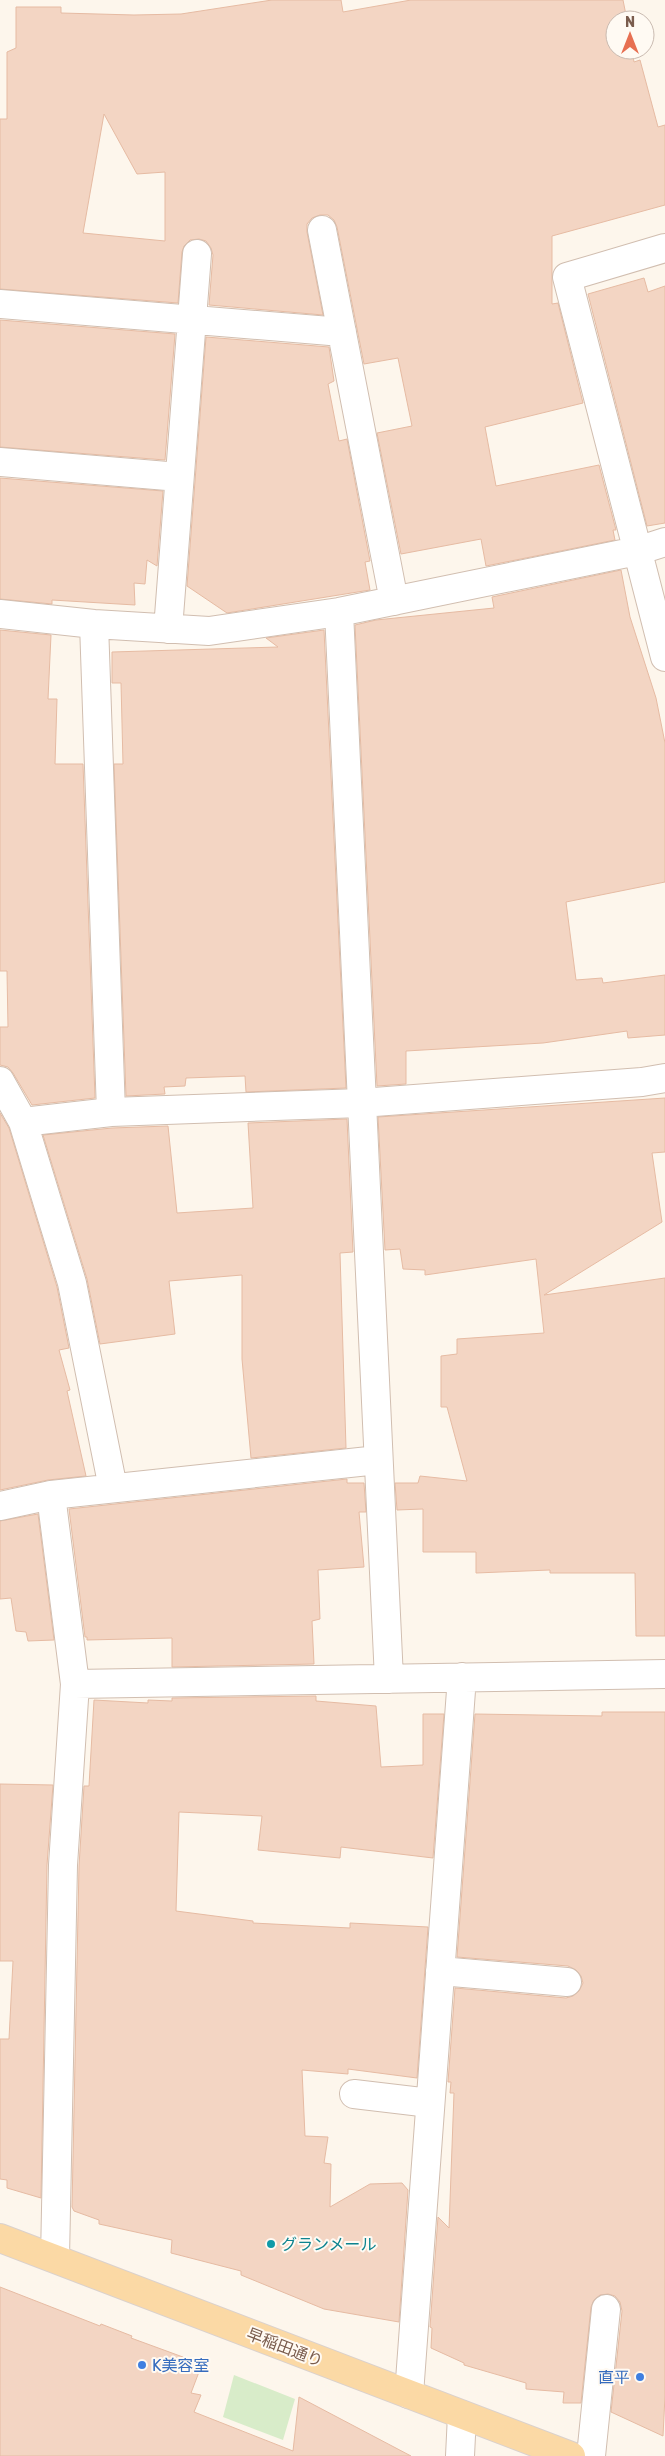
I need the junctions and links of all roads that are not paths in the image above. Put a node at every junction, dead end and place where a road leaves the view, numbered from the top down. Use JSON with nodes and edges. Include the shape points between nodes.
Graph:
{"nodes":[{"id":1,"x":322,"y":230,"type":"dead end"},
{"id":2,"x":665,"y":248,"type":"edge"},
{"id":3,"x":197,"y":254,"type":"dead end"},
{"id":4,"x":0,"y":304,"type":"edge"},
{"id":5,"x":192,"y":320,"type":"junction"},
{"id":6,"x":342,"y":332,"type":"junction"},
{"id":7,"x":0,"y":462,"type":"edge"},
{"id":8,"x":179,"y":477,"type":"junction"},
{"id":9,"x":665,"y":542,"type":"edge"},
{"id":10,"x":637,"y":551,"type":"junction"},
{"id":11,"x":394,"y":601,"type":"junction"},
{"id":12,"x":339,"y":612,"type":"junction"},
{"id":13,"x":0,"y":614,"type":"edge"},
{"id":14,"x":94,"y":624,"type":"junction"},
{"id":15,"x":168,"y":629,"type":"junction"},
{"id":16,"x":665,"y":656,"type":"edge"},
{"id":17,"x":665,"y":1078,"type":"edge"},
{"id":18,"x":0,"y":1084,"type":"edge"},
{"id":19,"x":361,"y":1103,"type":"junction"},
{"id":20,"x":111,"y":1112,"type":"junction"},
{"id":21,"x":23,"y":1122,"type":"junction"},
{"id":22,"x":378,"y":1460,"type":"junction"},
{"id":23,"x":113,"y":1488,"type":"junction"},
{"id":24,"x":51,"y":1495,"type":"junction"},
{"id":25,"x":0,"y":1506,"type":"edge"},
{"id":26,"x":665,"y":1674,"type":"edge"},
{"id":27,"x":462,"y":1677,"type":"junction"},
{"id":28,"x":389,"y":1679,"type":"junction"},
{"id":29,"x":75,"y":1684,"type":"junction"},
{"id":30,"x":440,"y":1972,"type":"junction"},
{"id":31,"x":567,"y":1982,"type":"dead end"},
{"id":32,"x":354,"y":2094,"type":"dead end"},
{"id":33,"x":430,"y":2103,"type":"junction"},
{"id":34,"x":0,"y":2238,"type":"edge"},
{"id":35,"x":55,"y":2258,"type":"junction"},
{"id":36,"x":606,"y":2309,"type":"dead end"},
{"id":37,"x":409,"y":2394,"type":"junction"},
{"id":38,"x":462,"y":2415,"type":"junction"},
{"id":39,"x":460,"y":2456,"type":"edge"},
{"id":40,"x":571,"y":2456,"type":"edge"},
{"id":41,"x":591,"y":2456,"type":"edge"}],
"edges":[{"from":1,"to":6,"type":"street"},
{"from":2,"to":10,"type":"street","via":[[567,277]]},
{"from":3,"to":5,"type":"street"},
{"from":4,"to":5,"type":"street"},
{"from":5,"to":6,"type":"street"},
{"from":5,"to":8,"type":"street"},
{"from":6,"to":11,"type":"street"},
{"from":7,"to":8,"type":"street"},
{"from":8,"to":15,"type":"street"},
{"from":9,"to":10,"type":"street"},
{"from":10,"to":11,"type":"street"},
{"from":10,"to":16,"type":"street"},
{"from":11,"to":12,"type":"street"},
{"from":12,"to":15,"type":"street","via":[[209,631]]},
{"from":12,"to":19,"type":"street"},
{"from":13,"to":14,"type":"street"},
{"from":14,"to":15,"type":"street"},
{"from":14,"to":20,"type":"street"},
{"from":17,"to":19,"type":"street"},
{"from":18,"to":21,"type":"street"},
{"from":19,"to":20,"type":"street"},
{"from":19,"to":22,"type":"street"},
{"from":20,"to":21,"type":"street"},
{"from":21,"to":23,"type":"street","via":[[72,1283]]},
{"from":22,"to":23,"type":"street"},
{"from":22,"to":28,"type":"street"},
{"from":23,"to":24,"type":"street"},
{"from":24,"to":25,"type":"street"},
{"from":24,"to":29,"type":"street"},
{"from":26,"to":27,"type":"street"},
{"from":27,"to":28,"type":"street"},
{"from":27,"to":30,"type":"street"},
{"from":28,"to":29,"type":"street"},
{"from":29,"to":35,"type":"street","via":[[63,1865]]},
{"from":30,"to":31,"type":"street"},
{"from":30,"to":33,"type":"street"},
{"from":32,"to":33,"type":"street"},
{"from":33,"to":37,"type":"street"},
{"from":34,"to":35,"type":"main road","name":"早稲田通り"},
{"from":35,"to":37,"type":"main road","name":"早稲田通り"},
{"from":36,"to":41,"type":"street"},
{"from":37,"to":38,"type":"main road","name":"早稲田通り"},
{"from":38,"to":39,"type":"street"},
{"from":38,"to":40,"type":"main road","name":"早稲田通り"}]}
